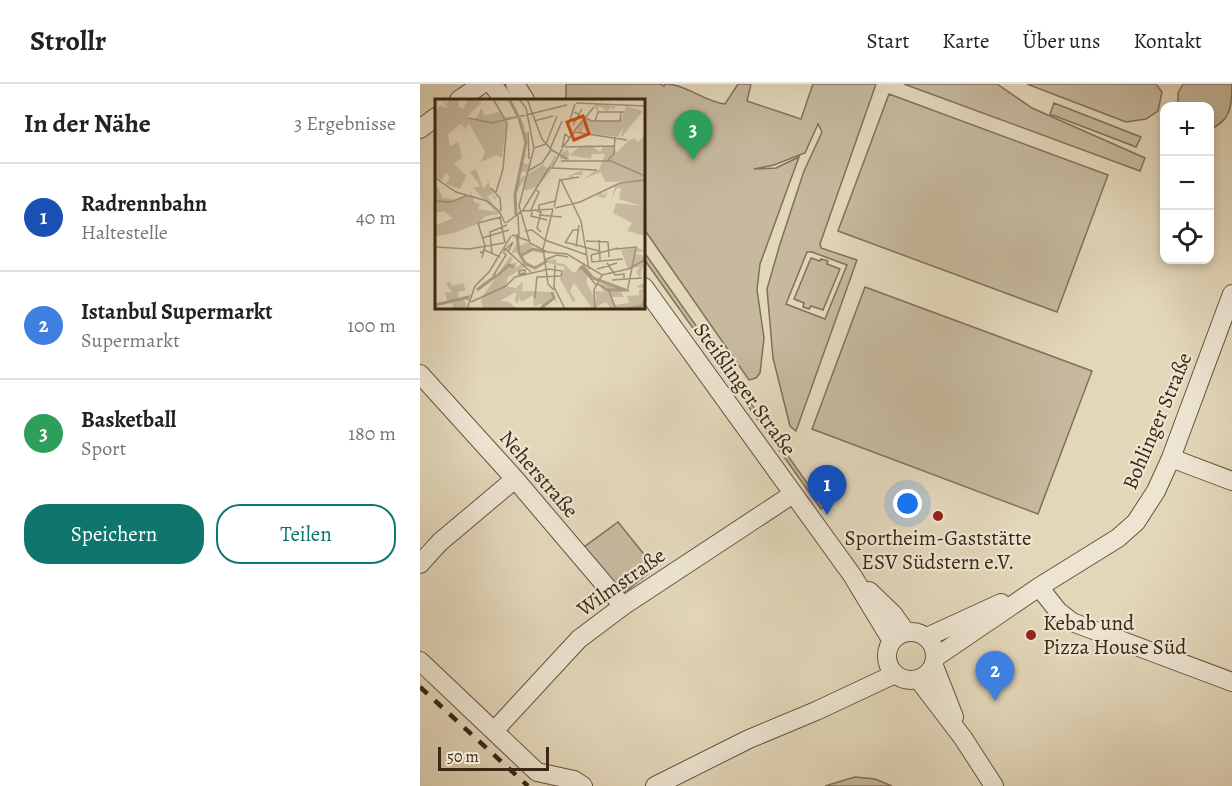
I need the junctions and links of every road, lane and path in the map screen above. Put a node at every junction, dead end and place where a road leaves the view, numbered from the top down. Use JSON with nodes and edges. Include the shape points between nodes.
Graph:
{"nodes":[{"id":1,"x":482,"y":84,"type":"edge"},
{"id":2,"x":492,"y":84,"type":"edge"},
{"id":3,"x":515,"y":84,"type":"edge"},
{"id":4,"x":460,"y":99,"type":"edge"},
{"id":5,"x":503,"y":99,"type":"edge"},
{"id":6,"x":524,"y":99,"type":"edge"},
{"id":7,"x":435,"y":118,"type":"edge"},
{"id":8,"x":420,"y":129,"type":"edge"},
{"id":9,"x":645,"y":288,"type":"edge"},
{"id":10,"x":1232,"y":294,"type":"edge"},
{"id":11,"x":1226,"y":331,"type":"edge"},
{"id":12,"x":420,"y":374,"type":"edge"},
{"id":13,"x":1171,"y":458,"type":"junction"},
{"id":14,"x":515,"y":479,"type":"junction"},
{"id":15,"x":1232,"y":481,"type":"edge"},
{"id":16,"x":793,"y":494,"type":"junction"},
{"id":17,"x":420,"y":564,"type":"edge"},
{"id":18,"x":1039,"y":587,"type":"junction"},
{"id":19,"x":623,"y":606,"type":"junction"},
{"id":20,"x":899,"y":637,"type":"junction"},
{"id":21,"x":927,"y":637,"type":"junction"},
{"id":22,"x":420,"y":661,"type":"edge"},
{"id":23,"x":935,"y":662,"type":"junction"},
{"id":24,"x":891,"y":667,"type":"junction"},
{"id":25,"x":918,"y":680,"type":"junction"},
{"id":26,"x":1232,"y":682,"type":"edge"},
{"id":27,"x":494,"y":731,"type":"junction"},
{"id":28,"x":963,"y":738,"type":"junction"},
{"id":29,"x":583,"y":786,"type":"edge"},
{"id":30,"x":655,"y":786,"type":"edge"},
{"id":31,"x":994,"y":786,"type":"edge"}],
"edges":[{"from":1,"to":4,"type":"street"},
{"from":2,"to":5,"type":"street"},
{"from":3,"to":6,"type":"street"},
{"from":7,"to":8,"type":"street"},
{"from":9,"to":16,"type":"street","name":"Steißlinger Straße"},
{"from":10,"to":11,"type":"street","name":"Bohlinger Straße"},
{"from":11,"to":13,"type":"street","name":"Bohlinger Straße"},
{"from":12,"to":14,"type":"street","name":"Neherstraße"},
{"from":13,"to":15,"type":"street"},
{"from":13,"to":18,"type":"street","name":"Bohlinger Straße","via":[[1136,522],[1118,538]]},
{"from":14,"to":17,"type":"street","via":[[440,542]]},
{"from":14,"to":19,"type":"street","name":"Neherstraße"},
{"from":16,"to":19,"type":"street","name":"Wilmstraße"},
{"from":16,"to":20,"type":"street","name":"Steißlinger Straße"},
{"from":18,"to":21,"type":"street","name":"Bohlinger Straße"},
{"from":18,"to":23,"type":"street","name":"Bohlinger Straße"},
{"from":18,"to":26,"type":"street","via":[[1072,622]]},
{"from":19,"to":27,"type":"street","name":"Wilmstraße","via":[[579,639]]},
{"from":20,"to":21,"type":"street","via":[[917,632]]},
{"from":20,"to":24,"type":"street","via":[[888,650]]},
{"from":21,"to":23,"type":"street","via":[[934,646]]},
{"from":22,"to":27,"type":"street"},
{"from":23,"to":25,"type":"street","via":[[930,672]]},
{"from":23,"to":28,"type":"street"},
{"from":24,"to":25,"type":"street","via":[[906,680]]},
{"from":24,"to":30,"type":"street","via":[[816,711]]},
{"from":25,"to":28,"type":"street"},
{"from":27,"to":29,"type":"street","via":[[537,772],[574,780]]},
{"from":28,"to":31,"type":"street"}]}
